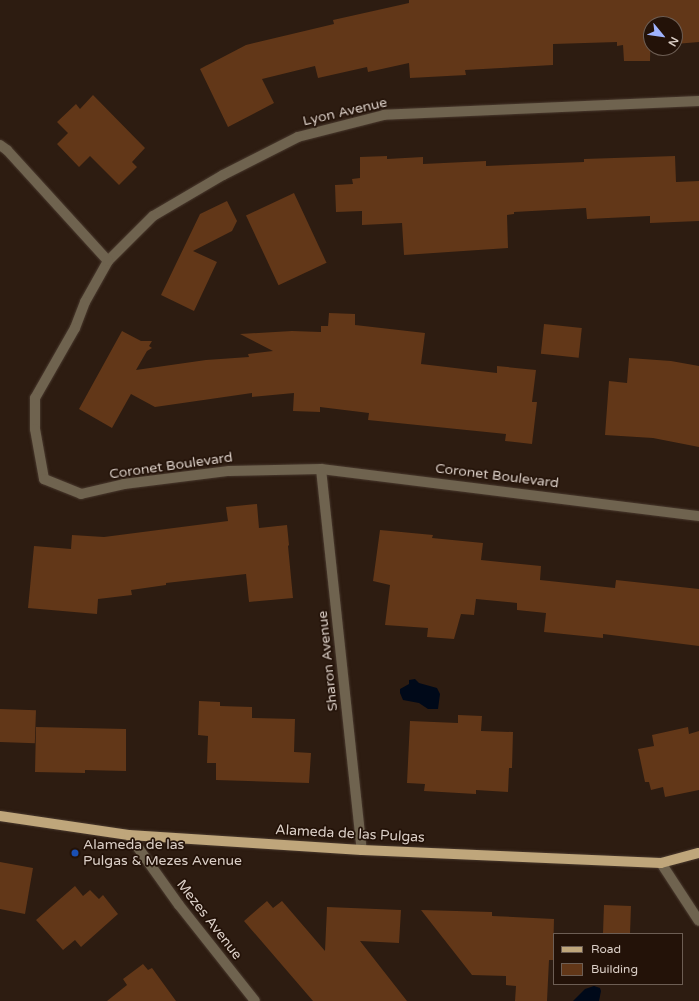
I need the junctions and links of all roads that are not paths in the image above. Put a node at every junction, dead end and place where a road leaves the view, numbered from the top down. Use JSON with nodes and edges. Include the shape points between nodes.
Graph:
{"nodes":[{"id":1,"x":699,"y":101,"type":"edge"},
{"id":2,"x":0,"y":145,"type":"edge"},
{"id":3,"x":108,"y":261,"type":"junction"},
{"id":4,"x":321,"y":469,"type":"junction"},
{"id":5,"x":699,"y":516,"type":"edge"},
{"id":6,"x":0,"y":816,"type":"edge"},
{"id":7,"x":130,"y":835,"type":"junction"},
{"id":8,"x":362,"y":850,"type":"junction"},
{"id":9,"x":699,"y":853,"type":"edge"},
{"id":10,"x":661,"y":863,"type":"junction"},
{"id":11,"x":699,"y":921,"type":"edge"},
{"id":12,"x":255,"y":1001,"type":"edge"}],
"edges":[{"from":1,"to":3,"type":"street","name":"Lyon Avenue","via":[[384,115],[298,138],[223,175],[153,216]]},
{"from":2,"to":3,"type":"street"},
{"from":3,"to":4,"type":"street","name":"Coronet Boulevard","via":[[85,302],[75,328],[35,398],[35,430],[44,479],[81,494],[124,484],[229,470]]},
{"from":4,"to":5,"type":"street","name":"Coronet Boulevard"},
{"from":4,"to":8,"type":"street","name":"Sharon Avenue"},
{"from":6,"to":7,"type":"main road","name":"Alameda de las Pulgas"},
{"from":7,"to":8,"type":"main road","name":"Alameda de las Pulgas"},
{"from":7,"to":12,"type":"street","name":"Mezes Avenue","via":[[179,905]]},
{"from":8,"to":10,"type":"main road","name":"Alameda de las Pulgas"},
{"from":9,"to":10,"type":"main road","name":"Alameda de las Pulgas"},
{"from":10,"to":11,"type":"street"}]}
